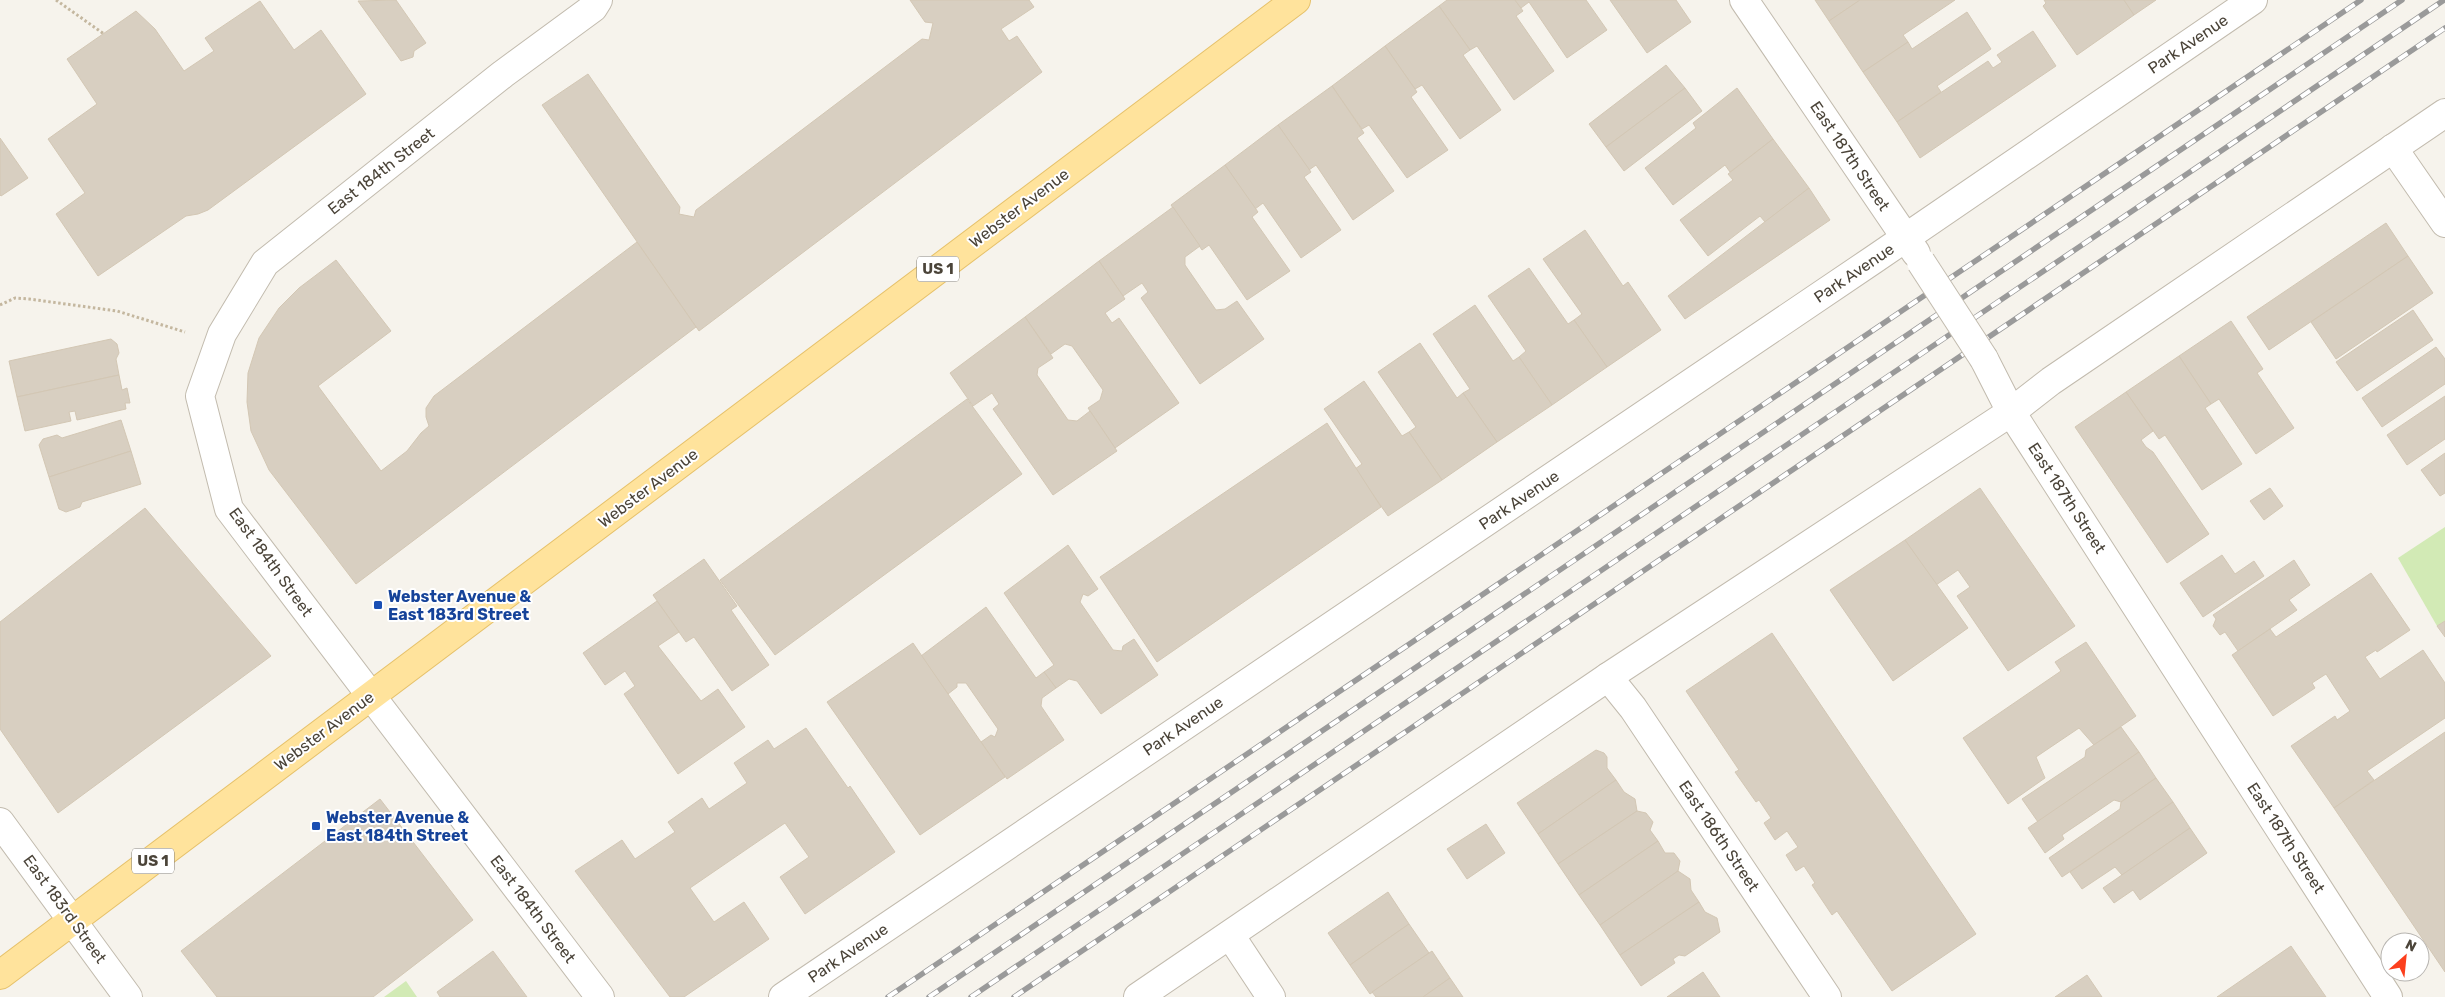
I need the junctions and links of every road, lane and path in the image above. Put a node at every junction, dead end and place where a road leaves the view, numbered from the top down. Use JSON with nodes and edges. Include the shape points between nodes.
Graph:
{"nodes":[{"id":1,"x":56,"y":0,"type":"edge"},
{"id":2,"x":598,"y":0,"type":"edge"},
{"id":3,"x":1296,"y":0,"type":"edge"},
{"id":4,"x":1744,"y":0,"type":"edge"},
{"id":5,"x":2253,"y":0,"type":"edge"},
{"id":6,"x":104,"y":34,"type":"dead end"},
{"id":7,"x":2445,"y":113,"type":"edge"},
{"id":8,"x":2393,"y":148,"type":"junction"},
{"id":9,"x":2445,"y":223,"type":"edge"},
{"id":10,"x":1906,"y":238,"type":"junction"},
{"id":11,"x":0,"y":305,"type":"edge"},
{"id":12,"x":219,"y":342,"type":"junction"},
{"id":13,"x":2011,"y":412,"type":"junction"},
{"id":14,"x":1608,"y":677,"type":"junction"},
{"id":15,"x":370,"y":696,"type":"junction"},
{"id":16,"x":0,"y":822,"type":"edge"},
{"id":17,"x":74,"y":921,"type":"junction"},
{"id":18,"x":1230,"y":935,"type":"junction"},
{"id":19,"x":0,"y":975,"type":"edge"},
{"id":20,"x":128,"y":997,"type":"edge"},
{"id":21,"x":600,"y":997,"type":"edge"},
{"id":22,"x":783,"y":997,"type":"edge"},
{"id":23,"x":1138,"y":997,"type":"edge"},
{"id":24,"x":1271,"y":997,"type":"edge"},
{"id":25,"x":1827,"y":997,"type":"edge"},
{"id":26,"x":2388,"y":997,"type":"edge"}],
"edges":[{"from":1,"to":6,"type":"path"},
{"from":2,"to":12,"type":"street","name":"East 184th Street","via":[[593,8],[503,74],[265,264]]},
{"from":3,"to":15,"type":"main road","name":"Webster Avenue","number":"US 1"},
{"from":4,"to":10,"type":"street","name":"East 187th Street"},
{"from":5,"to":10,"type":"street","name":"Park Avenue"},
{"from":7,"to":8,"type":"street"},
{"from":8,"to":9,"type":"street"},
{"from":8,"to":13,"type":"street","via":[[2051,381]]},
{"from":10,"to":13,"type":"street","name":"East 187th Street","bridge":true,"via":[[1984,359]]},
{"from":10,"to":22,"type":"street","name":"Park Avenue"},
{"from":11,"to":12,"type":"path","via":[[15,298],[30,298],[117,311]]},
{"from":12,"to":15,"type":"street","name":"East 184th Street","via":[[200,396],[230,509]]},
{"from":13,"to":14,"type":"street"},
{"from":13,"to":26,"type":"street","name":"East 187th Street"},
{"from":14,"to":18,"type":"street"},
{"from":14,"to":25,"type":"street","name":"East 186th Street","via":[[1633,708]]},
{"from":15,"to":17,"type":"main road","name":"Webster Avenue","number":"US 1"},
{"from":15,"to":21,"type":"street","name":"East 184th Street"},
{"from":16,"to":17,"type":"street","name":"East 183rd Street"},
{"from":17,"to":19,"type":"main road","name":"Webster Avenue","number":"US 1"},
{"from":17,"to":20,"type":"street","name":"East 183rd Street"},
{"from":18,"to":23,"type":"street"},
{"from":18,"to":24,"type":"street"}]}
